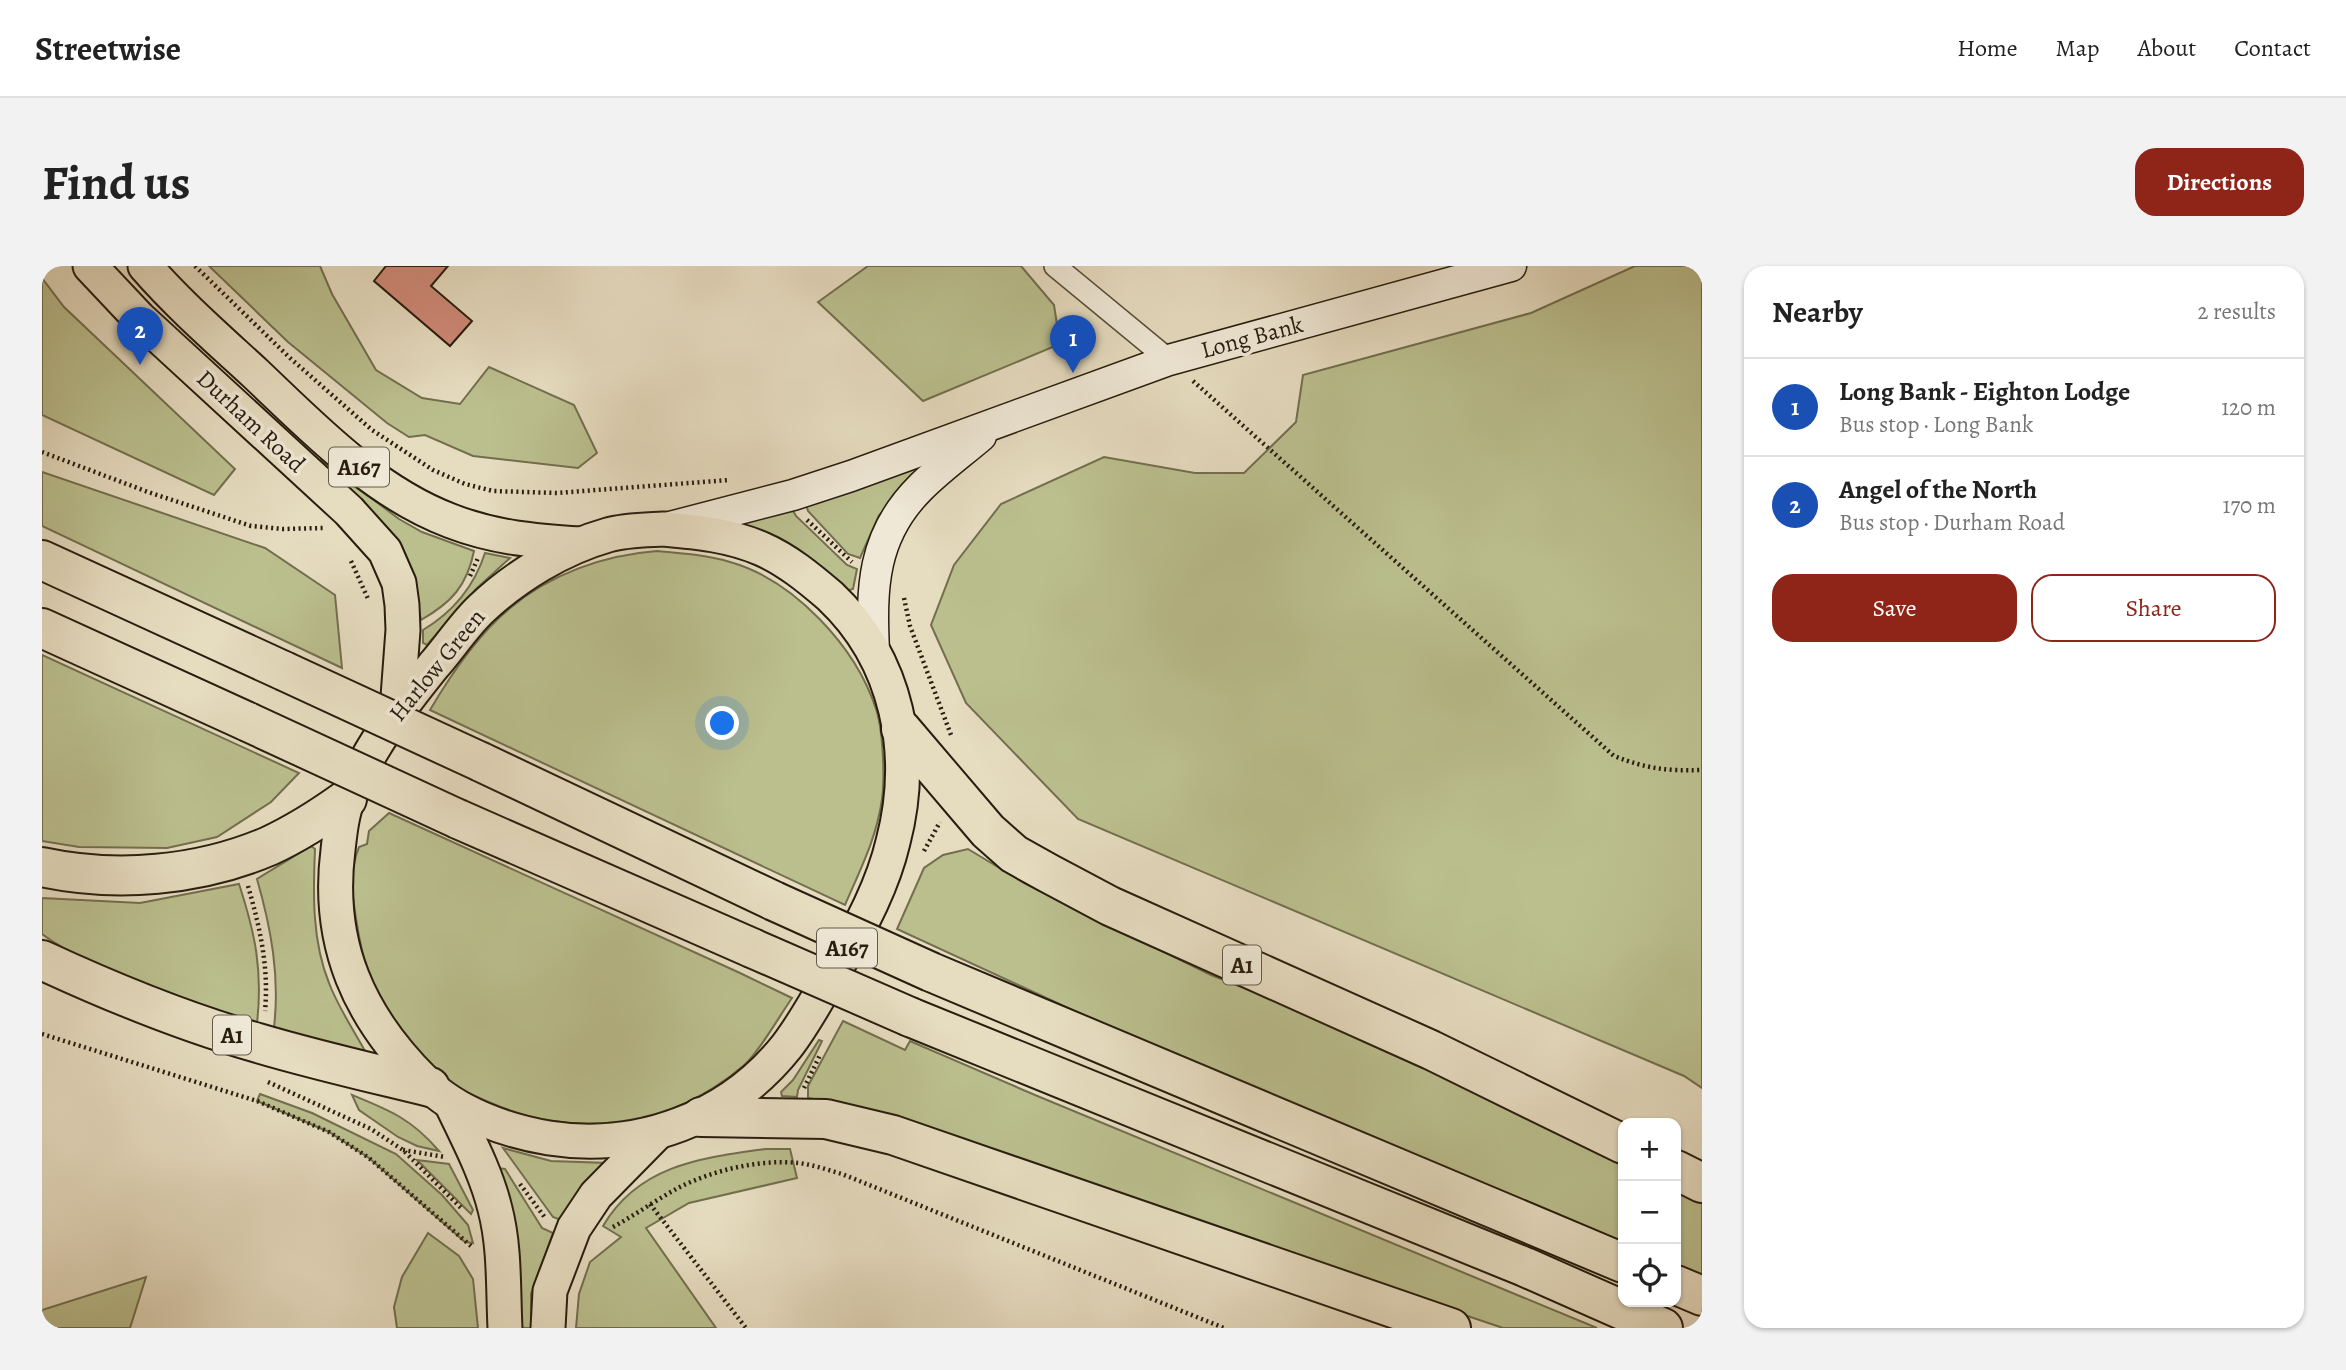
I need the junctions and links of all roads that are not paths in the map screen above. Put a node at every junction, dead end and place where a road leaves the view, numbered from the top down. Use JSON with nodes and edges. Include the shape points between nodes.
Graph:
{"nodes":[{"id":1,"x":90,"y":266,"type":"edge"},
{"id":2,"x":145,"y":266,"type":"edge"},
{"id":3,"x":1055,"y":266,"type":"edge"},
{"id":4,"x":1511,"y":266,"type":"edge"},
{"id":5,"x":1169,"y":360,"type":"junction"},
{"id":6,"x":998,"y":422,"type":"junction"},
{"id":7,"x":663,"y":529,"type":"junction"},
{"id":8,"x":582,"y":544,"type":"junction"},
{"id":9,"x":42,"y":560,"type":"edge"},
{"id":10,"x":42,"y":628,"type":"edge"},
{"id":11,"x":874,"y":652,"type":"junction"},
{"id":12,"x":397,"y":710,"type":"junction"},
{"id":13,"x":901,"y":729,"type":"junction"},
{"id":14,"x":347,"y":799,"type":"junction"},
{"id":15,"x":42,"y":867,"type":"edge"},
{"id":16,"x":42,"y":960,"type":"edge"},
{"id":17,"x":441,"y":1095,"type":"junction"},
{"id":18,"x":701,"y":1117,"type":"junction"},
{"id":19,"x":656,"y":1134,"type":"junction"},
{"id":20,"x":1618,"y":1142,"type":"edge"},
{"id":21,"x":1681,"y":1172,"type":"edge"},
{"id":22,"x":1702,"y":1183,"type":"edge"},
{"id":23,"x":1618,"y":1261,"type":"edge"},
{"id":24,"x":1681,"y":1287,"type":"edge"},
{"id":25,"x":1702,"y":1296,"type":"edge"},
{"id":26,"x":505,"y":1328,"type":"edge"},
{"id":27,"x":548,"y":1328,"type":"edge"},
{"id":28,"x":1451,"y":1328,"type":"edge"},
{"id":29,"x":1663,"y":1328,"type":"edge"}],
"edges":[{"from":1,"to":12,"type":"main road","name":"Durham Road","number":"A167","via":[[158,336],[349,511],[385,551],[399,583],[402,605]]},
{"from":2,"to":8,"type":"main road","name":"Durham Road","number":"A167","via":[[298,414],[377,482],[450,521],[486,532],[513,539]]},
{"from":3,"to":5,"type":"street"},
{"from":4,"to":5,"type":"main road","name":"Long Bank"},
{"from":5,"to":6,"type":"main road","name":"Long Bank"},
{"from":6,"to":7,"type":"main road","name":"Long Bank","via":[[851,477]]},
{"from":6,"to":11,"type":"main road","name":"Long Bank","via":[[920,488],[883,541],[875,569]]},
{"from":7,"to":8,"type":"main road","name":"Harlow Green","number":"A167","via":[[611,534]]},
{"from":7,"to":11,"type":"main road","name":"Harlow Green","number":"A167","via":[[714,534],[762,549],[807,575],[844,610]]},
{"from":8,"to":12,"type":"main road","name":"Harlow Green","number":"A167","via":[[528,572],[480,610]]},
{"from":9,"to":23,"type":"highway","bridge":true,"via":[[931,972]]},
{"from":10,"to":29,"type":"highway","bridge":true,"via":[[457,819],[910,1017],[1525,1266]]},
{"from":11,"to":13,"type":"main road","name":"Harlow Green","number":"A167","via":[[888,681]]},
{"from":12,"to":14,"type":"main road","name":"Harlow Green","number":"A167"},
{"from":13,"to":18,"type":"main road","name":"Harlow Green","number":"A167","via":[[901,803],[893,844],[875,894],[843,957],[788,1045],[762,1073]]},
{"from":13,"to":20,"type":"highway","number":"A1","via":[[988,831],[1014,854],[1110,906],[1431,1050]]},
{"from":14,"to":15,"type":"highway","via":[[277,842],[212,865],[106,875]]},
{"from":14,"to":17,"type":"main road","name":"Harlow Green","number":"A167","via":[[334,898],[346,964],[374,1021],[400,1056]]},
{"from":16,"to":17,"type":"highway","number":"A1","via":[[189,1021]]},
{"from":17,"to":19,"type":"main road","name":"Harlow Green","number":"A167","via":[[508,1128],[564,1140],[597,1142]]},
{"from":17,"to":26,"type":"main road","number":"A167","via":[[483,1171],[495,1209]]},
{"from":18,"to":19,"type":"main road","name":"Harlow Green","number":"A167"},
{"from":18,"to":28,"type":"highway","via":[[826,1119],[893,1135]]},
{"from":19,"to":27,"type":"main road","number":"A167","via":[[596,1195],[574,1228],[550,1291]]},
{"from":21,"to":22,"type":"highway"},
{"from":24,"to":25,"type":"highway"}]}
